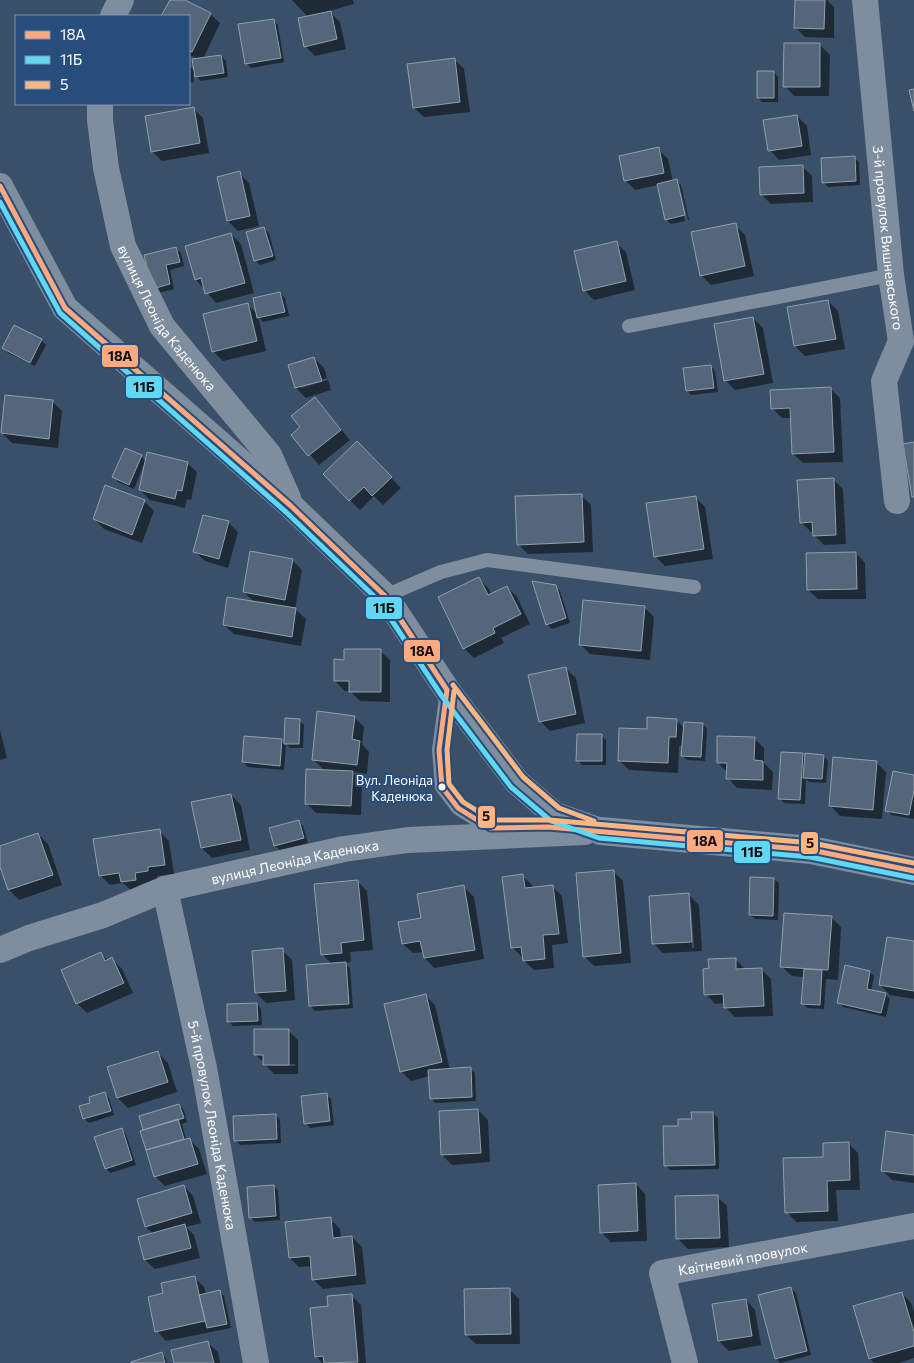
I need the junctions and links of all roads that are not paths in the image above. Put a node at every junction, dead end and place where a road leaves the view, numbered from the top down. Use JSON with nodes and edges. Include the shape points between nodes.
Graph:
{"nodes":[{"id":1,"x":121,"y":0,"type":"edge"},
{"id":2,"x":865,"y":0,"type":"edge"},
{"id":3,"x":114,"y":15,"type":"edge"},
{"id":4,"x":100,"y":105,"type":"edge"},
{"id":5,"x":0,"y":186,"type":"edge"},
{"id":6,"x":891,"y":275,"type":"junction"},
{"id":7,"x":629,"y":326,"type":"dead end"},
{"id":8,"x":897,"y":501,"type":"dead end"},
{"id":9,"x":291,"y":506,"type":"junction"},
{"id":10,"x":694,"y":587,"type":"dead end"},
{"id":11,"x":385,"y":596,"type":"junction"},
{"id":12,"x":447,"y":690,"type":"junction"},
{"id":13,"x":601,"y":831,"type":"junction"},
{"id":14,"x":914,"y":871,"type":"edge"},
{"id":15,"x":165,"y":889,"type":"junction"},
{"id":16,"x":0,"y":950,"type":"edge"},
{"id":17,"x":914,"y":1226,"type":"edge"},
{"id":18,"x":256,"y":1363,"type":"edge"},
{"id":19,"x":685,"y":1363,"type":"edge"}],
"edges":[{"from":1,"to":3,"type":"street"},
{"from":2,"to":6,"type":"street","name":"3-й провулок Вишневського"},
{"from":4,"to":9,"type":"street","name":"вулиця Леоніда Каденюка","via":[[106,168],[123,246],[162,326],[268,455]]},
{"from":5,"to":9,"type":"street","name":"вулиця Леоніда Каденюка","via":[[65,308]]},
{"from":6,"to":7,"type":"lane"},
{"from":6,"to":8,"type":"street","name":"3-й провулок Вишневського","via":[[901,341],[884,381]]},
{"from":9,"to":11,"type":"street","name":"вулиця Леоніда Каденюка"},
{"from":10,"to":11,"type":"lane","via":[[487,560],[441,572]]},
{"from":11,"to":12,"type":"street","name":"вулиця Леоніда Каденюка"},
{"from":12,"to":13,"type":"street","name":"вулиця Леоніда Каденюка","via":[[517,782],[556,815]]},
{"from":12,"to":13,"type":"lane","via":[[440,750],[442,786],[458,808],[490,828],[548,827]]},
{"from":13,"to":14,"type":"street","name":"вулиця Леоніда Каденюка","via":[[811,850]]},
{"from":13,"to":15,"type":"street","name":"вулиця Леоніда Каденюка","via":[[377,844]]},
{"from":15,"to":16,"type":"street","name":"вулиця Леоніда Каденюка","via":[[104,915]]},
{"from":15,"to":18,"type":"street","name":"5-й провулок Леоніда Каденюка","via":[[204,1068]]},
{"from":17,"to":19,"type":"street","name":"Квітневий провулок","via":[[662,1273]]}]}
